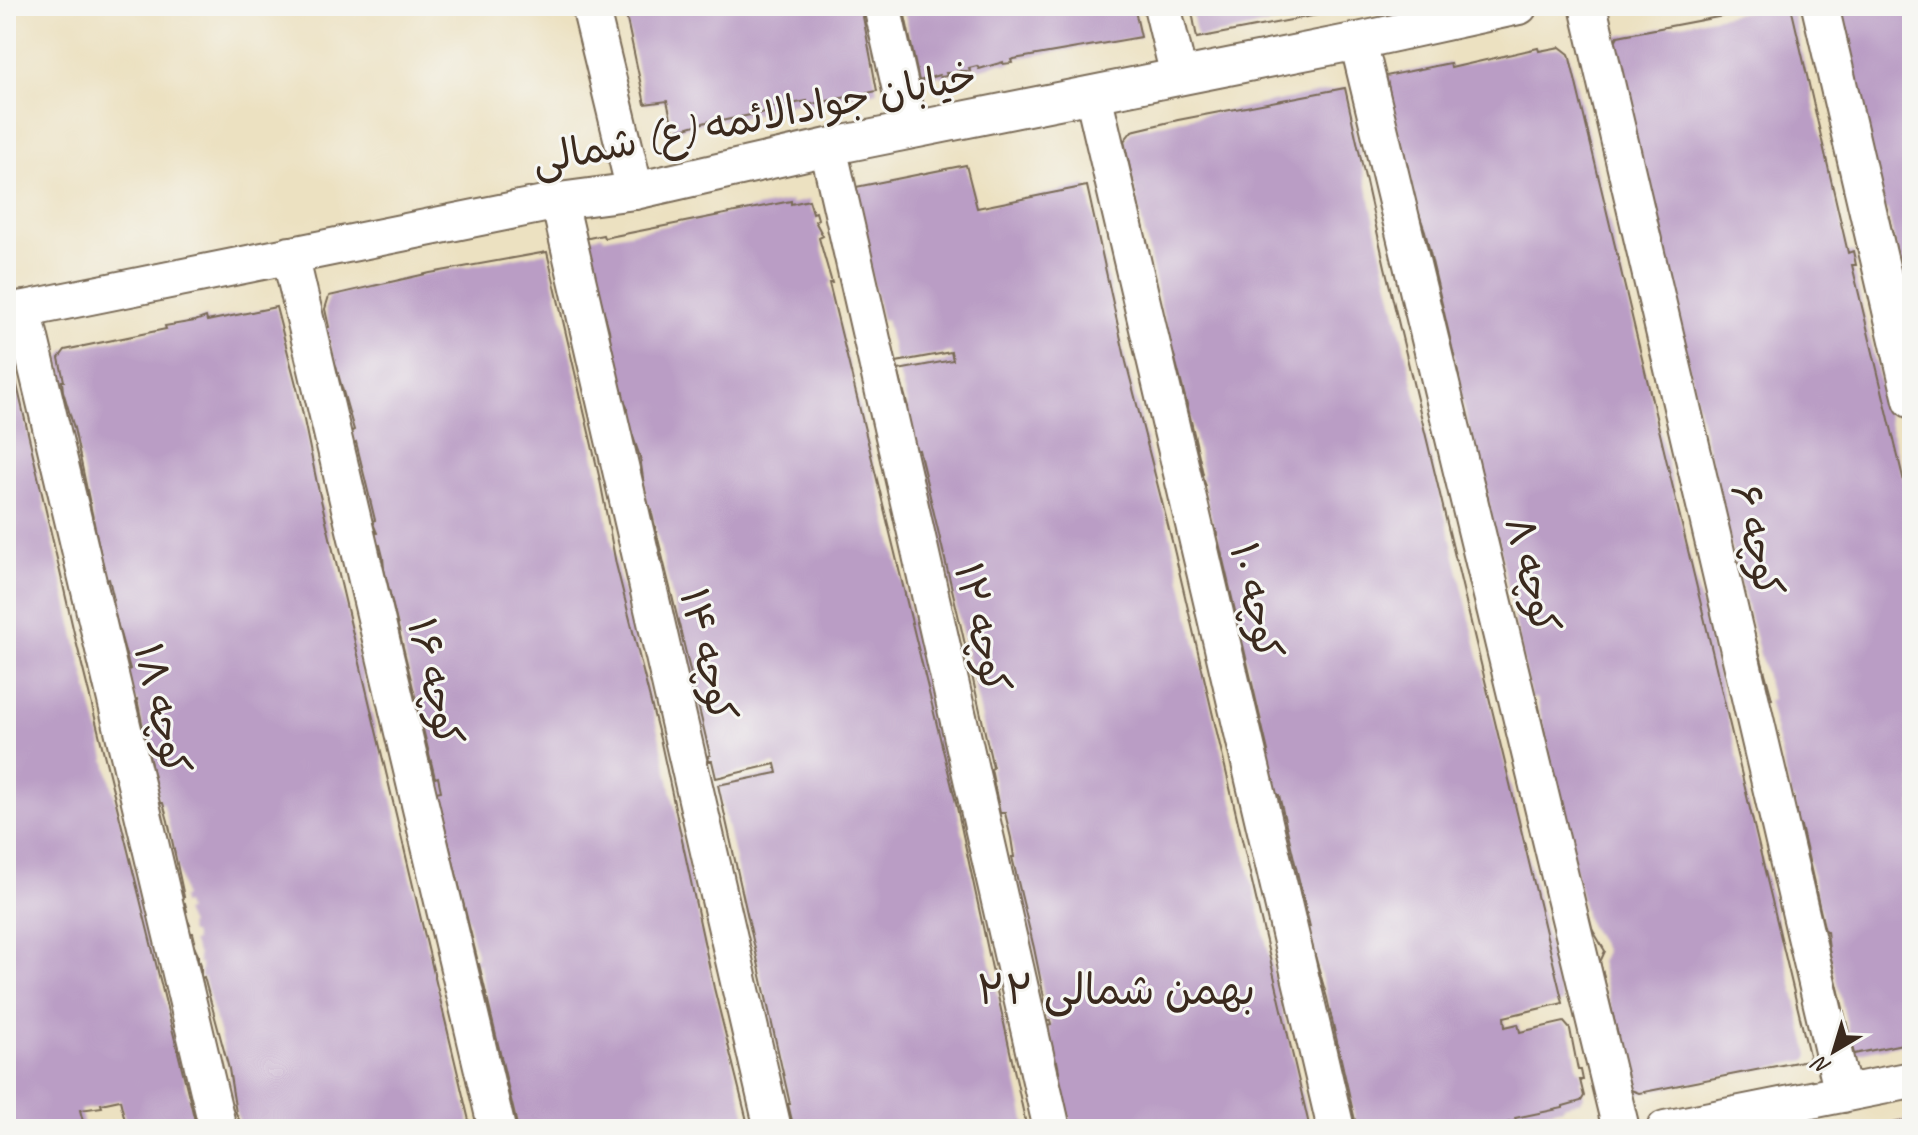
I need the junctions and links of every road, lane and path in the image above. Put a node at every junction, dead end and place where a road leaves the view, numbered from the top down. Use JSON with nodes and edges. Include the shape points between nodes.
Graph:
{"nodes":[{"id":1,"x":590,"y":6,"type":"edge"},
{"id":2,"x":882,"y":6,"type":"edge"},
{"id":3,"x":1162,"y":6,"type":"edge"},
{"id":4,"x":1519,"y":6,"type":"edge"},
{"id":5,"x":1588,"y":6,"type":"edge"},
{"id":6,"x":1820,"y":6,"type":"edge"},
{"id":7,"x":1450,"y":13,"type":"edge"},
{"id":8,"x":1358,"y":41,"type":"junction"},
{"id":9,"x":1179,"y":76,"type":"junction"},
{"id":10,"x":1093,"y":94,"type":"junction"},
{"id":11,"x":910,"y":130,"type":"junction"},
{"id":12,"x":828,"y":147,"type":"junction"},
{"id":13,"x":635,"y":191,"type":"junction"},
{"id":14,"x":559,"y":201,"type":"junction"},
{"id":15,"x":290,"y":255,"type":"junction"},
{"id":16,"x":15,"y":311,"type":"edge"},
{"id":17,"x":1912,"y":400,"type":"edge"},
{"id":18,"x":1912,"y":1080,"type":"edge"},
{"id":19,"x":1843,"y":1094,"type":"junction"},
{"id":20,"x":218,"y":1129,"type":"edge"},
{"id":21,"x":497,"y":1129,"type":"edge"},
{"id":22,"x":773,"y":1129,"type":"edge"},
{"id":23,"x":1052,"y":1129,"type":"edge"},
{"id":24,"x":1336,"y":1129,"type":"edge"},
{"id":25,"x":1621,"y":1129,"type":"edge"},
{"id":26,"x":1666,"y":1129,"type":"edge"}],
"edges":[{"from":1,"to":13,"type":"street"},
{"from":2,"to":11,"type":"street"},
{"from":3,"to":9,"type":"street"},
{"from":4,"to":7,"type":"street","name":"خیابان جوادالائمه (ع) شمالی"},
{"from":5,"to":19,"type":"street","name":"کوچه ۶"},
{"from":6,"to":17,"type":"street"},
{"from":7,"to":8,"type":"street","name":"خیابان جوادالائمه (ع) شمالی"},
{"from":8,"to":9,"type":"street","name":"خیابان جوادالائمه (ع) شمالی"},
{"from":8,"to":25,"type":"street","name":"کوچه ۸"},
{"from":9,"to":10,"type":"street","name":"خیابان جوادالائمه (ع) شمالی"},
{"from":10,"to":11,"type":"street","name":"خیابان جوادالائمه (ع) شمالی"},
{"from":10,"to":24,"type":"street","name":"کوچه ۱۰"},
{"from":11,"to":12,"type":"street","name":"خیابان جوادالائمه (ع) شمالی"},
{"from":12,"to":13,"type":"street","name":"خیابان جوادالائمه (ع) شمالی"},
{"from":12,"to":23,"type":"street","name":"کوچه ۱۲"},
{"from":13,"to":14,"type":"street","name":"خیابان جوادالائمه (ع) شمالی"},
{"from":14,"to":15,"type":"street","name":"خیابان جوادالائمه (ع) شمالی"},
{"from":14,"to":22,"type":"street","name":"کوچه ۱۴"},
{"from":15,"to":16,"type":"street","name":"خیابان جوادالائمه (ع) شمالی"},
{"from":15,"to":21,"type":"street","name":"کوچه ۱۶"},
{"from":16,"to":20,"type":"street","name":"کوچه ۱۸"},
{"from":18,"to":19,"type":"street"},
{"from":19,"to":26,"type":"street"}]}
